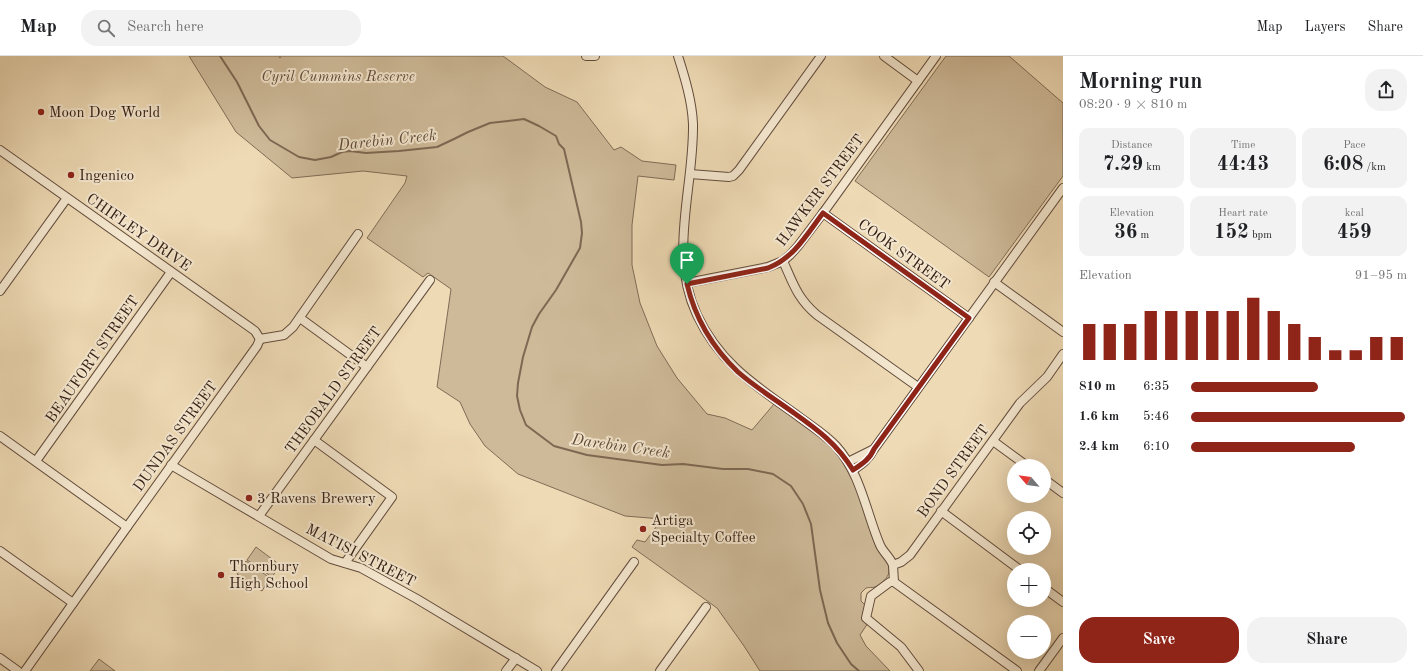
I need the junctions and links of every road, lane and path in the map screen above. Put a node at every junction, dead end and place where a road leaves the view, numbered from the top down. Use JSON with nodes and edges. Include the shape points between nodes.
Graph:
{"nodes":[{"id":1,"x":586,"y":56,"type":"edge"},
{"id":2,"x":595,"y":56,"type":"edge"},
{"id":3,"x":678,"y":56,"type":"edge"},
{"id":4,"x":821,"y":56,"type":"edge"},
{"id":5,"x":884,"y":56,"type":"edge"},
{"id":6,"x":936,"y":56,"type":"edge"},
{"id":7,"x":918,"y":81,"type":"junction"},
{"id":8,"x":0,"y":150,"type":"edge"},
{"id":9,"x":690,"y":174,"type":"junction"},
{"id":10,"x":1063,"y":188,"type":"edge"},
{"id":11,"x":67,"y":198,"type":"junction"},
{"id":12,"x":823,"y":213,"type":"junction"},
{"id":13,"x":358,"y":234,"type":"dead end"},
{"id":14,"x":782,"y":261,"type":"junction"},
{"id":15,"x":171,"y":272,"type":"junction"},
{"id":16,"x":430,"y":280,"type":"dead end"},
{"id":17,"x":994,"y":282,"type":"junction"},
{"id":18,"x":687,"y":284,"type":"junction"},
{"id":19,"x":0,"y":292,"type":"edge"},
{"id":20,"x":300,"y":318,"type":"junction"},
{"id":21,"x":969,"y":318,"type":"junction"},
{"id":22,"x":1063,"y":332,"type":"edge"},
{"id":23,"x":260,"y":339,"type":"junction"},
{"id":24,"x":1063,"y":355,"type":"edge"},
{"id":25,"x":367,"y":367,"type":"junction"},
{"id":26,"x":918,"y":387,"type":"junction"},
{"id":27,"x":0,"y":436,"type":"edge"},
{"id":28,"x":314,"y":440,"type":"junction"},
{"id":29,"x":993,"y":441,"type":"junction"},
{"id":30,"x":874,"y":449,"type":"junction"},
{"id":31,"x":1017,"y":459,"type":"edge"},
{"id":32,"x":36,"y":462,"type":"junction"},
{"id":33,"x":848,"y":462,"type":"junction"},
{"id":34,"x":171,"y":465,"type":"junction"},
{"id":35,"x":853,"y":470,"type":"junction"},
{"id":36,"x":1051,"y":484,"type":"edge"},
{"id":37,"x":1063,"y":493,"type":"edge"},
{"id":38,"x":941,"y":511,"type":"junction"},
{"id":39,"x":259,"y":516,"type":"junction"},
{"id":40,"x":127,"y":527,"type":"junction"},
{"id":41,"x":0,"y":551,"type":"edge"},
{"id":42,"x":634,"y":562,"type":"dead end"},
{"id":43,"x":345,"y":563,"type":"junction"},
{"id":44,"x":1011,"y":563,"type":"edge"},
{"id":45,"x":893,"y":565,"type":"junction"},
{"id":46,"x":894,"y":582,"type":"junction"},
{"id":47,"x":1051,"y":593,"type":"edge"},
{"id":48,"x":1063,"y":602,"type":"edge"},
{"id":49,"x":73,"y":603,"type":"junction"},
{"id":50,"x":706,"y":606,"type":"dead end"},
{"id":51,"x":1063,"y":638,"type":"edge"},
{"id":52,"x":0,"y":658,"type":"edge"},
{"id":53,"x":516,"y":658,"type":"junction"},
{"id":54,"x":18,"y":671,"type":"edge"},
{"id":55,"x":25,"y":671,"type":"edge"},
{"id":56,"x":506,"y":671,"type":"edge"},
{"id":57,"x":536,"y":671,"type":"edge"},
{"id":58,"x":556,"y":671,"type":"edge"},
{"id":59,"x":660,"y":671,"type":"edge"},
{"id":60,"x":919,"y":671,"type":"edge"},
{"id":61,"x":1017,"y":671,"type":"edge"},
{"id":62,"x":1039,"y":671,"type":"edge"}],
"edges":[{"from":1,"to":2,"type":"street"},
{"from":3,"to":9,"type":"street","via":[[691,108]]},
{"from":4,"to":9,"type":"street","via":[[740,170],[733,176],[723,178]]},
{"from":5,"to":7,"type":"street"},
{"from":6,"to":7,"type":"street","name":"HAWKER STREET"},
{"from":7,"to":12,"type":"street","name":"HAWKER STREET"},
{"from":8,"to":11,"type":"street","name":"CHIFLEY DRIVE"},
{"from":9,"to":18,"type":"street","via":[[682,258]]},
{"from":10,"to":17,"type":"street"},
{"from":11,"to":15,"type":"street","name":"CHIFLEY DRIVE"},
{"from":11,"to":19,"type":"street"},
{"from":12,"to":14,"type":"street","name":"HAWKER STREET","via":[[798,246]]},
{"from":12,"to":21,"type":"street","name":"COOK STREET"},
{"from":13,"to":20,"type":"street"},
{"from":14,"to":18,"type":"street","name":"HAWKER STREET","via":[[768,268]]},
{"from":14,"to":26,"type":"street","via":[[796,291],[806,305]]},
{"from":15,"to":23,"type":"street","name":"CHIFLEY DRIVE","via":[[255,331]]},
{"from":15,"to":32,"type":"street","name":"BEAUFORT STREET"},
{"from":16,"to":25,"type":"street","name":"THEOBALD STREET"},
{"from":17,"to":21,"type":"street"},
{"from":17,"to":22,"type":"street"},
{"from":18,"to":33,"type":"street","via":[[703,328],[728,362],[749,381],[829,439]]},
{"from":20,"to":23,"type":"street","via":[[284,335]]},
{"from":20,"to":25,"type":"street"},
{"from":21,"to":26,"type":"street"},
{"from":23,"to":34,"type":"street","name":"DUNDAS STREET"},
{"from":24,"to":29,"type":"street","name":"BOND STREET","via":[[1047,377],[1020,403]]},
{"from":25,"to":28,"type":"street","name":"THEOBALD STREET"},
{"from":26,"to":30,"type":"street"},
{"from":27,"to":32,"type":"street"},
{"from":28,"to":39,"type":"street","name":"THEOBALD STREET"},
{"from":28,"to":43,"type":"street","via":[[392,497]]},
{"from":29,"to":31,"type":"street"},
{"from":29,"to":38,"type":"street","name":"BOND STREET"},
{"from":30,"to":33,"type":"street"},
{"from":30,"to":35,"type":"street","via":[[871,455]]},
{"from":32,"to":40,"type":"street"},
{"from":33,"to":35,"type":"street"},
{"from":34,"to":39,"type":"street","name":"MATISI STREET"},
{"from":34,"to":40,"type":"street","name":"DUNDAS STREET"},
{"from":35,"to":45,"type":"street","via":[[880,546]]},
{"from":36,"to":37,"type":"street"},
{"from":38,"to":44,"type":"street"},
{"from":38,"to":45,"type":"street","name":"BOND STREET","via":[[910,555]]},
{"from":39,"to":43,"type":"street","name":"MATISI STREET","via":[[331,558]]},
{"from":40,"to":49,"type":"street","name":"DUNDAS STREET"},
{"from":41,"to":49,"type":"street"},
{"from":42,"to":58,"type":"street"},
{"from":43,"to":53,"type":"street","name":"MATISI STREET","via":[[374,575]]},
{"from":45,"to":46,"type":"street"},
{"from":46,"to":60,"type":"street","via":[[890,582],[871,596],[866,618],[901,647]]},
{"from":46,"to":61,"type":"street"},
{"from":47,"to":48,"type":"street"},
{"from":49,"to":55,"type":"street","name":"DUNDAS STREET"},
{"from":50,"to":59,"type":"street"},
{"from":51,"to":62,"type":"street"},
{"from":52,"to":54,"type":"street"},
{"from":53,"to":56,"type":"street"},
{"from":53,"to":57,"type":"street","name":"MATISI STREET"}]}
